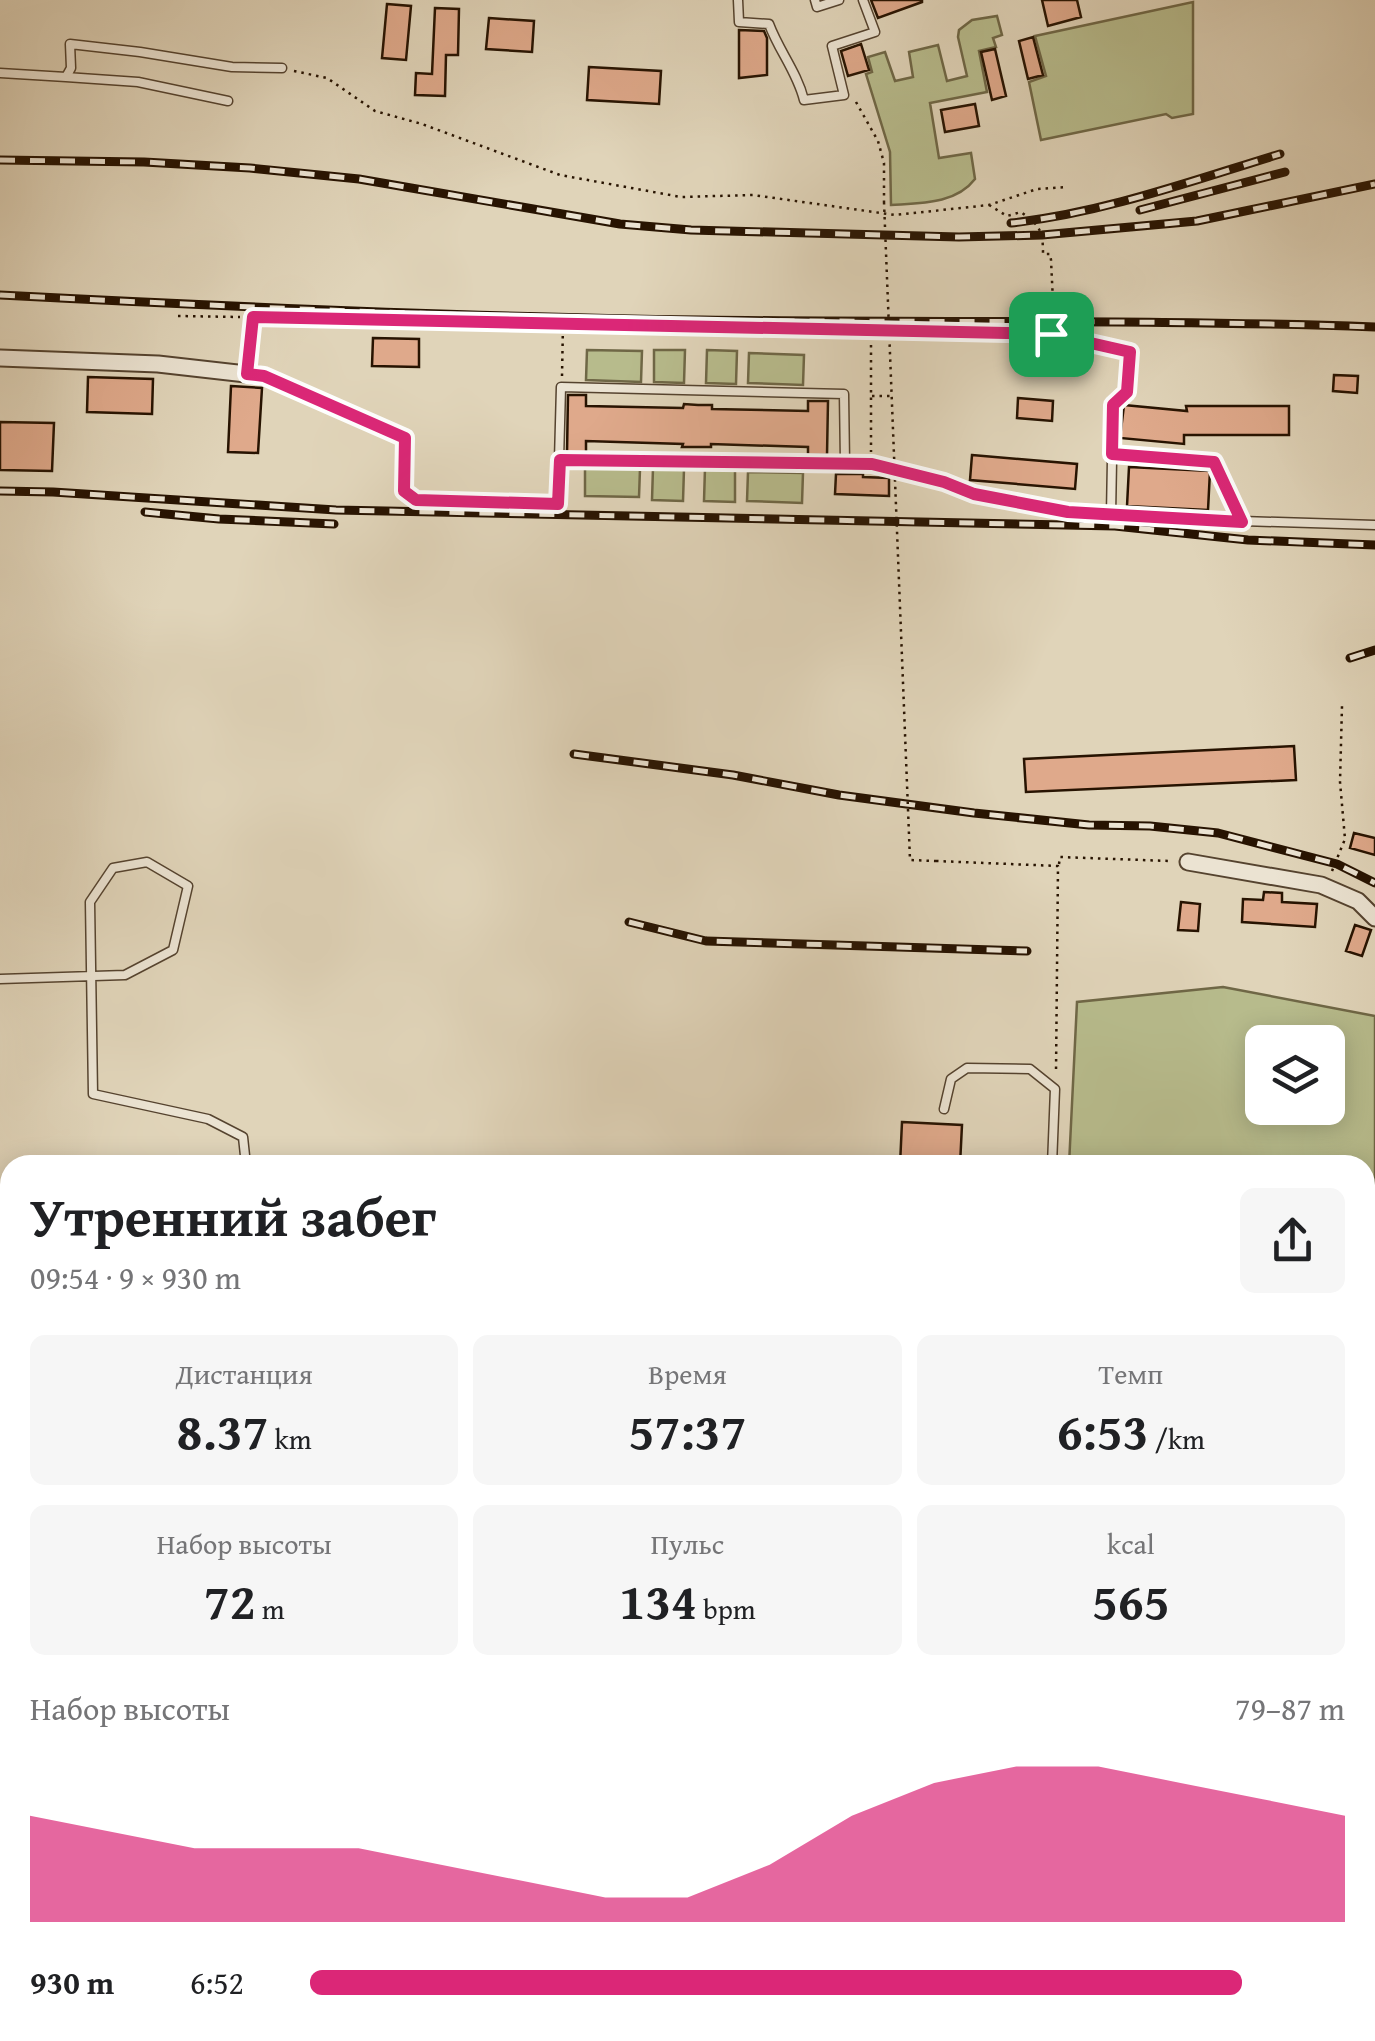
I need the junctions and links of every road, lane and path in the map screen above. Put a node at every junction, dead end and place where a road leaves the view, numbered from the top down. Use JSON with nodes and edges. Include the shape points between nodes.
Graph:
{"nodes":[{"id":1,"x":738,"y":0,"type":"edge"},
{"id":2,"x":815,"y":0,"type":"edge"},
{"id":3,"x":839,"y":0,"type":"edge"},
{"id":4,"x":863,"y":0,"type":"edge"},
{"id":5,"x":282,"y":68,"type":"joint"},
{"id":6,"x":0,"y":73,"type":"edge"},
{"id":7,"x":66,"y":76,"type":"junction"},
{"id":8,"x":854,"y":98,"type":"dead end"},
{"id":9,"x":228,"y":100,"type":"dead end"},
{"id":10,"x":1067,"y":187,"type":"dead end"},
{"id":11,"x":990,"y":205,"type":"junction"},
{"id":12,"x":178,"y":316,"type":"dead end"},
{"id":13,"x":253,"y":317,"type":"junction"},
{"id":14,"x":564,"y":324,"type":"junction"},
{"id":15,"x":871,"y":330,"type":"junction"},
{"id":16,"x":1051,"y":334,"type":"junction"},
{"id":17,"x":0,"y":358,"type":"edge"},
{"id":18,"x":247,"y":374,"type":"junction"},
{"id":19,"x":264,"y":376,"type":"joint"},
{"id":20,"x":561,"y":387,"type":"junction"},
{"id":21,"x":892,"y":396,"type":"junction"},
{"id":22,"x":871,"y":399,"type":"junction"},
{"id":23,"x":1112,"y":454,"type":"junction"},
{"id":24,"x":560,"y":460,"type":"junction"},
{"id":25,"x":845,"y":463,"type":"junction"},
{"id":26,"x":872,"y":464,"type":"junction"},
{"id":27,"x":1111,"y":515,"type":"junction"},
{"id":28,"x":1242,"y":522,"type":"junction"},
{"id":29,"x":1375,"y":525,"type":"edge"},
{"id":30,"x":1342,"y":706,"type":"dead end"},
{"id":31,"x":1188,"y":862,"type":"joint"},
{"id":32,"x":1058,"y":866,"type":"junction"},
{"id":33,"x":1321,"y":885,"type":"junction"},
{"id":34,"x":1375,"y":918,"type":"edge"},
{"id":35,"x":91,"y":976,"type":"junction"},
{"id":36,"x":0,"y":979,"type":"edge"},
{"id":37,"x":1055,"y":1089,"type":"junction"},
{"id":38,"x":944,"y":1109,"type":"dead end"},
{"id":39,"x":245,"y":1155,"type":"edge"},
{"id":40,"x":1052,"y":1155,"type":"edge"}],
"edges":[{"from":1,"to":4,"type":"lane","via":[[739,22],[770,24],[804,100],[844,95],[832,46],[874,32]]},
{"from":2,"to":3,"type":"lane","via":[[817,7]]},
{"from":5,"to":7,"type":"lane","via":[[70,44]]},
{"from":5,"to":11,"type":"path","via":[[328,78],[375,111],[560,174],[681,197],[754,195],[896,215]]},
{"from":6,"to":7,"type":"lane"},
{"from":7,"to":9,"type":"lane"},
{"from":8,"to":21,"type":"path","bridge":true,"via":[[884,163]]},
{"from":10,"to":11,"type":"path"},
{"from":11,"to":16,"type":"path","via":[[1007,216],[1020,212],[1039,227],[1043,254],[1051,260]]},
{"from":12,"to":13,"type":"path"},
{"from":13,"to":14,"type":"path"},
{"from":13,"to":18,"type":"lane"},
{"from":14,"to":15,"type":"path"},
{"from":14,"to":20,"type":"path"},
{"from":15,"to":16,"type":"path"},
{"from":15,"to":22,"type":"path"},
{"from":16,"to":23,"type":"lane","via":[[1130,352],[1127,392],[1113,405]]},
{"from":17,"to":18,"type":"street"},
{"from":18,"to":19,"type":"street"},
{"from":19,"to":24,"type":"lane","via":[[405,438],[404,491],[416,500],[558,504]]},
{"from":20,"to":24,"type":"lane"},
{"from":20,"to":25,"type":"lane","via":[[844,394]]},
{"from":21,"to":22,"type":"path"},
{"from":21,"to":32,"type":"path","bridge":true,"via":[[910,860]]},
{"from":22,"to":26,"type":"path"},
{"from":23,"to":27,"type":"lane"},
{"from":23,"to":28,"type":"lane","via":[[1214,462]]},
{"from":24,"to":25,"type":"lane"},
{"from":25,"to":26,"type":"lane"},
{"from":26,"to":27,"type":"lane","via":[[974,494]]},
{"from":27,"to":28,"type":"lane"},
{"from":28,"to":29,"type":"lane"},
{"from":30,"to":33,"type":"path","via":[[1345,839]]},
{"from":31,"to":32,"type":"path","via":[[1060,857]]},
{"from":31,"to":33,"type":"street"},
{"from":32,"to":37,"type":"path"},
{"from":33,"to":34,"type":"street","via":[[1358,901]]},
{"from":35,"to":35,"type":"lane","via":[[124,975],[173,950],[188,886],[147,862],[112,868],[90,902]]},
{"from":35,"to":36,"type":"lane"},
{"from":35,"to":39,"type":"lane","via":[[92,1094],[208,1119],[243,1137]]},
{"from":37,"to":38,"type":"lane","via":[[1030,1069],[967,1068],[951,1079]]},
{"from":37,"to":40,"type":"lane"}]}
